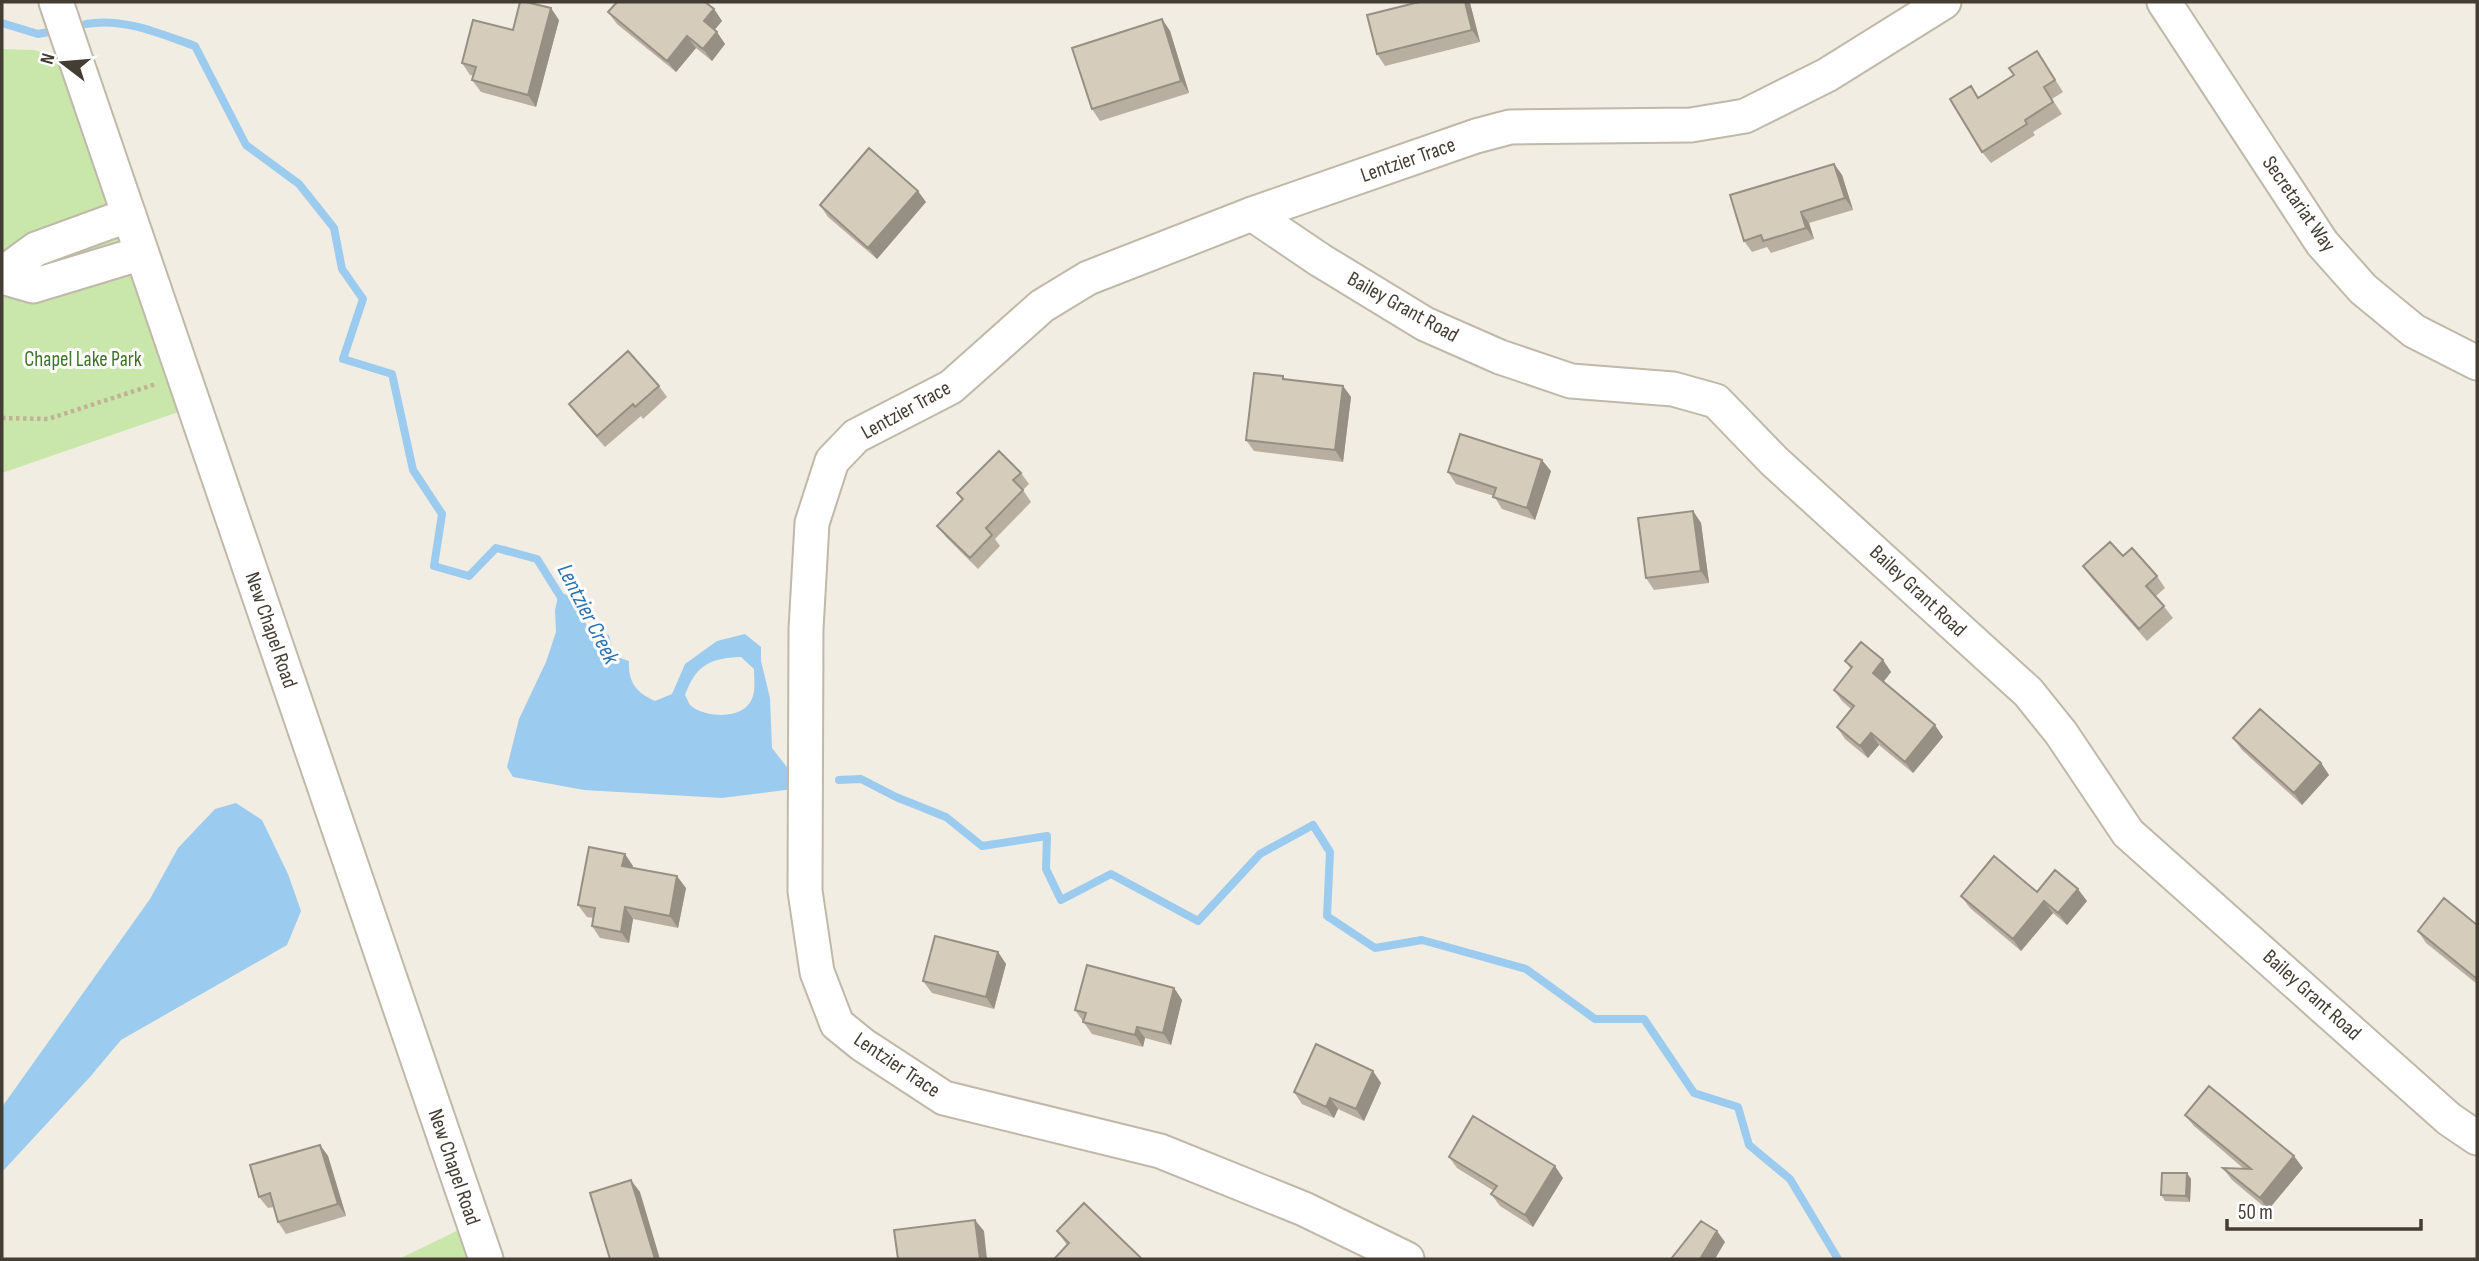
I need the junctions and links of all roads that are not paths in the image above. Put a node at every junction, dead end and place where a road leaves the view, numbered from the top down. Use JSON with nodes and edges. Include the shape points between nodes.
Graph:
{"nodes":[{"id":1,"x":56,"y":2,"type":"edge"},
{"id":2,"x":1944,"y":2,"type":"edge"},
{"id":3,"x":2164,"y":2,"type":"edge"},
{"id":4,"x":1252,"y":214,"type":"junction"},
{"id":5,"x":129,"y":215,"type":"junction"},
{"id":6,"x":142,"y":253,"type":"junction"},
{"id":7,"x":2,"y":276,"type":"edge"},
{"id":8,"x":2477,"y":363,"type":"edge"},
{"id":9,"x":2477,"y":1139,"type":"edge"},
{"id":10,"x":1386,"y":1255,"type":"edge"},
{"id":11,"x":486,"y":1259,"type":"edge"}],
"edges":[{"from":1,"to":5,"type":"street","name":"New Chapel Road"},
{"from":2,"to":4,"type":"street","name":"Lentzier Trace","via":[[1827,75],[1745,116],[1691,125],[1510,127]]},
{"from":3,"to":8,"type":"street","name":"Secretariat Way","via":[[2322,243],[2363,289],[2414,331]]},
{"from":4,"to":9,"type":"street","name":"Bailey Grant Road","via":[[1425,324],[1500,357],[1571,381],[1673,389],[1716,401],[1774,460],[2028,692],[2062,733],[2128,833]]},
{"from":4,"to":10,"type":"street","name":"Lentzier Trace","via":[[1088,278],[1042,306],[951,387],[856,436],[832,461],[812,523],[806,629],[805,891],[817,972],[836,1024],[944,1098],[1160,1152],[1304,1209]]},
{"from":5,"to":6,"type":"street","name":"New Chapel Road"},
{"from":5,"to":7,"type":"street","via":[[36,249]]},
{"from":6,"to":7,"type":"street","via":[[33,286]]},
{"from":6,"to":11,"type":"street","name":"New Chapel Road"}]}
